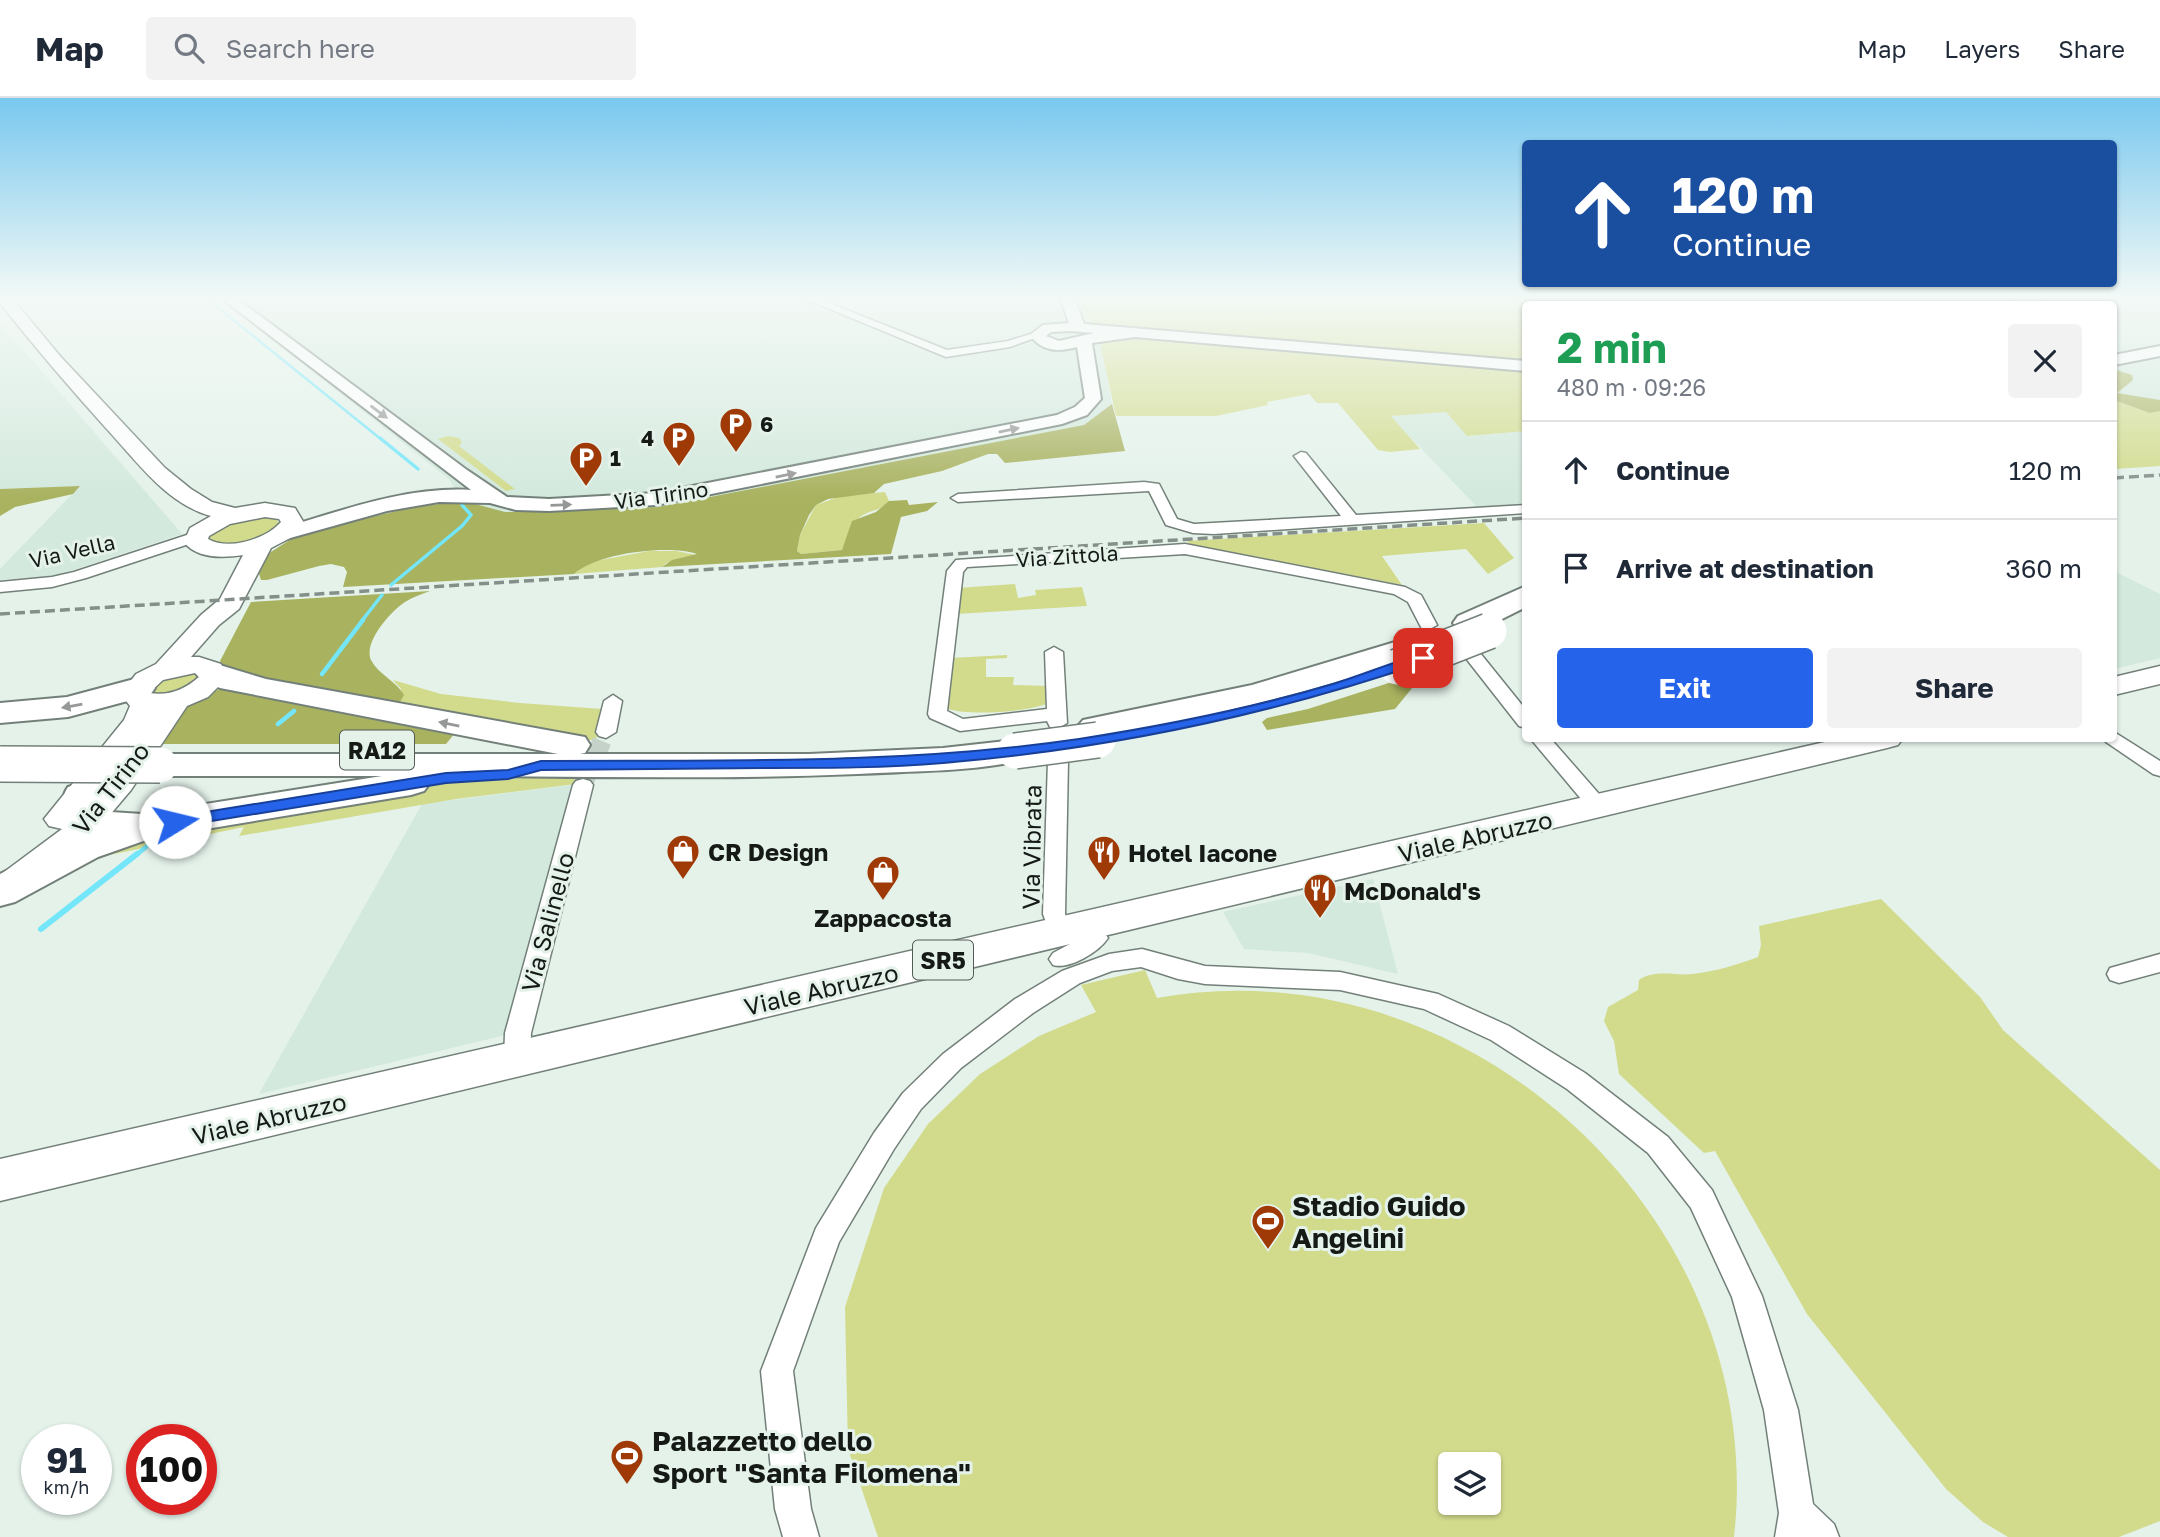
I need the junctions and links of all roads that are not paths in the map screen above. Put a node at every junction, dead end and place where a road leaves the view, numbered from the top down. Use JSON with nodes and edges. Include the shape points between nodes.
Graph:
{"nodes":[{"id":1,"x":58,"y":364,"type":"edge"},
{"id":2,"x":315,"y":364,"type":"edge"},
{"id":3,"x":1087,"y":364,"type":"edge"},
{"id":4,"x":1503,"y":364,"type":"edge"},
{"id":5,"x":1522,"y":366,"type":"edge"},
{"id":6,"x":1301,"y":456,"type":"dead end"},
{"id":7,"x":460,"y":474,"type":"junction"},
{"id":8,"x":183,"y":494,"type":"junction"},
{"id":9,"x":495,"y":497,"type":"junction"},
{"id":10,"x":958,"y":498,"type":"dead end"},
{"id":11,"x":415,"y":500,"type":"junction"},
{"id":12,"x":1522,"y":509,"type":"edge"},
{"id":13,"x":234,"y":514,"type":"junction"},
{"id":14,"x":1352,"y":520,"type":"junction"},
{"id":15,"x":280,"y":531,"type":"junction"},
{"id":16,"x":200,"y":537,"type":"junction"},
{"id":17,"x":224,"y":550,"type":"junction"},
{"id":18,"x":246,"y":569,"type":"junction"},
{"id":19,"x":0,"y":587,"type":"edge"},
{"id":20,"x":1522,"y":598,"type":"edge"},
{"id":21,"x":230,"y":604,"type":"junction"},
{"id":22,"x":1522,"y":614,"type":"edge"},
{"id":23,"x":1476,"y":635,"type":"junction"},
{"id":24,"x":1413,"y":646,"type":"junction"},
{"id":25,"x":1054,"y":652,"type":"dead end"},
{"id":26,"x":210,"y":670,"type":"junction"},
{"id":27,"x":2160,"y":675,"type":"edge"},
{"id":28,"x":2117,"y":685,"type":"edge"},
{"id":29,"x":149,"y":687,"type":"junction"},
{"id":30,"x":177,"y":700,"type":"junction"},
{"id":31,"x":613,"y":701,"type":"dead end"},
{"id":32,"x":0,"y":713,"type":"edge"},
{"id":33,"x":1522,"y":715,"type":"edge"},
{"id":34,"x":2117,"y":741,"type":"edge"},
{"id":35,"x":1542,"y":742,"type":"edge"},
{"id":36,"x":1870,"y":742,"type":"edge"},
{"id":37,"x":1019,"y":743,"type":"junction"},
{"id":38,"x":0,"y":750,"type":"edge"},
{"id":39,"x":592,"y":756,"type":"junction"},
{"id":40,"x":163,"y":757,"type":"junction"},
{"id":41,"x":1058,"y":761,"type":"dead end"},
{"id":42,"x":0,"y":764,"type":"edge"},
{"id":43,"x":541,"y":765,"type":"junction"},
{"id":44,"x":2160,"y":770,"type":"edge"},
{"id":45,"x":86,"y":806,"type":"junction"},
{"id":46,"x":1599,"y":807,"type":"junction"},
{"id":47,"x":151,"y":826,"type":"junction"},
{"id":48,"x":0,"y":879,"type":"edge"},
{"id":49,"x":0,"y":891,"type":"edge"},
{"id":50,"x":1077,"y":939,"type":"junction"},
{"id":51,"x":1109,"y":963,"type":"junction"},
{"id":52,"x":2160,"y":963,"type":"edge"},
{"id":53,"x":2119,"y":974,"type":"dead end"},
{"id":54,"x":517,"y":1060,"type":"junction"},
{"id":55,"x":0,"y":1180,"type":"edge"},
{"id":56,"x":1804,"y":1529,"type":"edge"},
{"id":57,"x":801,"y":1537,"type":"edge"}],
"edges":[{"from":1,"to":8,"type":"main road"},
{"from":2,"to":7,"type":"street","name":"Via Tirino","one_way":true},
{"from":9,"to":3,"type":"street","name":"Via Tirino","one_way":true,"via":[[531,506],[636,502],[1054,421],[1091,403]]},
{"from":4,"to":5,"type":"street"},
{"from":6,"to":14,"type":"street"},
{"from":7,"to":9,"type":"street","name":"Via Tirino"},
{"from":7,"to":11,"type":"street"},
{"from":8,"to":13,"type":"main road","via":[[204,507]]},
{"from":8,"to":16,"type":"main road"},
{"from":9,"to":11,"type":"street","via":[[455,494]]},
{"from":10,"to":14,"type":"street","via":[[1144,486],[1154,487],[1171,522],[1193,528]]},
{"from":11,"to":15,"type":"street"},
{"from":12,"to":14,"type":"street"},
{"from":13,"to":15,"type":"main road","via":[[278,511]]},
{"from":13,"to":16,"type":"main road"},
{"from":15,"to":17,"type":"main road"},
{"from":15,"to":18,"type":"main road","name":"Via Tirino"},
{"from":16,"to":17,"type":"main road"},
{"from":16,"to":19,"type":"street","name":"Via Vella","via":[[52,582]]},
{"from":17,"to":18,"type":"main road","via":[[238,556]]},
{"from":18,"to":21,"type":"main road","name":"Via Tirino"},
{"from":20,"to":23,"type":"highway","number":"RA12"},
{"from":21,"to":26,"type":"main road","name":"Via Tirino","via":[[226,624],[207,653]]},
{"from":21,"to":29,"type":"main road","name":"Via Tirino"},
{"from":22,"to":23,"type":"highway","number":"RA12"},
{"from":23,"to":24,"type":"highway","number":"RA12","bridge":true},
{"from":23,"to":33,"type":"street"},
{"from":24,"to":25,"type":"street","name":"Via Zittola","via":[[1415,599],[1399,590],[1185,549],[962,563],[955,571],[937,713],[960,724],[1057,719]]},
{"from":24,"to":37,"type":"highway","number":"RA12","bridge":true,"via":[[1263,708]]},
{"from":26,"to":29,"type":"main road","via":[[189,665]]},
{"from":26,"to":30,"type":"main road","via":[[213,678],[200,690]]},
{"from":39,"to":26,"type":"highway","one_way":true,"via":[[565,743],[266,690]]},
{"from":27,"to":28,"type":"main road"},
{"from":29,"to":30,"type":"main road"},
{"from":29,"to":32,"type":"highway","one_way":true,"via":[[68,707]]},
{"from":29,"to":45,"type":"main road","name":"Via Tirino","via":[[137,722]]},
{"from":30,"to":45,"type":"main road","name":"Via Tirino","via":[[112,793]]},
{"from":31,"to":39,"type":"street","name":"Via Salinello"},
{"from":34,"to":44,"type":"street"},
{"from":35,"to":46,"type":"street"},
{"from":36,"to":46,"type":"main road","name":"Viale Abruzzo","number":"SR5"},
{"from":37,"to":39,"type":"highway","number":"RA12"},
{"from":37,"to":43,"type":"highway","number":"RA12","via":[[943,759],[809,765]]},
{"from":38,"to":40,"type":"highway","number":"RA12"},
{"from":39,"to":40,"type":"highway","number":"RA12"},
{"from":39,"to":54,"type":"street","name":"Via Salinello","via":[[518,1033]]},
{"from":40,"to":42,"type":"highway","number":"RA12","bridge":true},
{"from":40,"to":43,"type":"highway","number":"RA12"},
{"from":41,"to":50,"type":"street","name":"Via Vibrata","via":[[1054,914]]},
{"from":43,"to":47,"type":"highway","via":[[508,774],[446,778]]},
{"from":45,"to":47,"type":"highway","via":[[109,825]]},
{"from":45,"to":48,"type":"main road","name":"Via Tirino"},
{"from":45,"to":49,"type":"main road","name":"Via Tirino","via":[[62,846]]},
{"from":46,"to":50,"type":"main road","name":"Viale Abruzzo","number":"SR5"},
{"from":47,"to":49,"type":"highway","via":[[84,848]]},
{"from":50,"to":51,"type":"street","name":"Via Vibrata"},
{"from":50,"to":54,"type":"main road","name":"Viale Abruzzo","number":"SR5"},
{"from":51,"to":56,"type":"street","via":[[1142,958],[1205,975],[1340,981],[1429,1001],[1500,1033],[1576,1081],[1658,1145],[1702,1199],[1747,1296],[1781,1410]]},
{"from":51,"to":57,"type":"street","via":[[1071,978],[1024,1006],[952,1061],[912,1101],[826,1237],[777,1371],[793,1509]]},
{"from":52,"to":53,"type":"street"},
{"from":54,"to":55,"type":"main road","name":"Viale Abruzzo","number":"SR5"}]}
